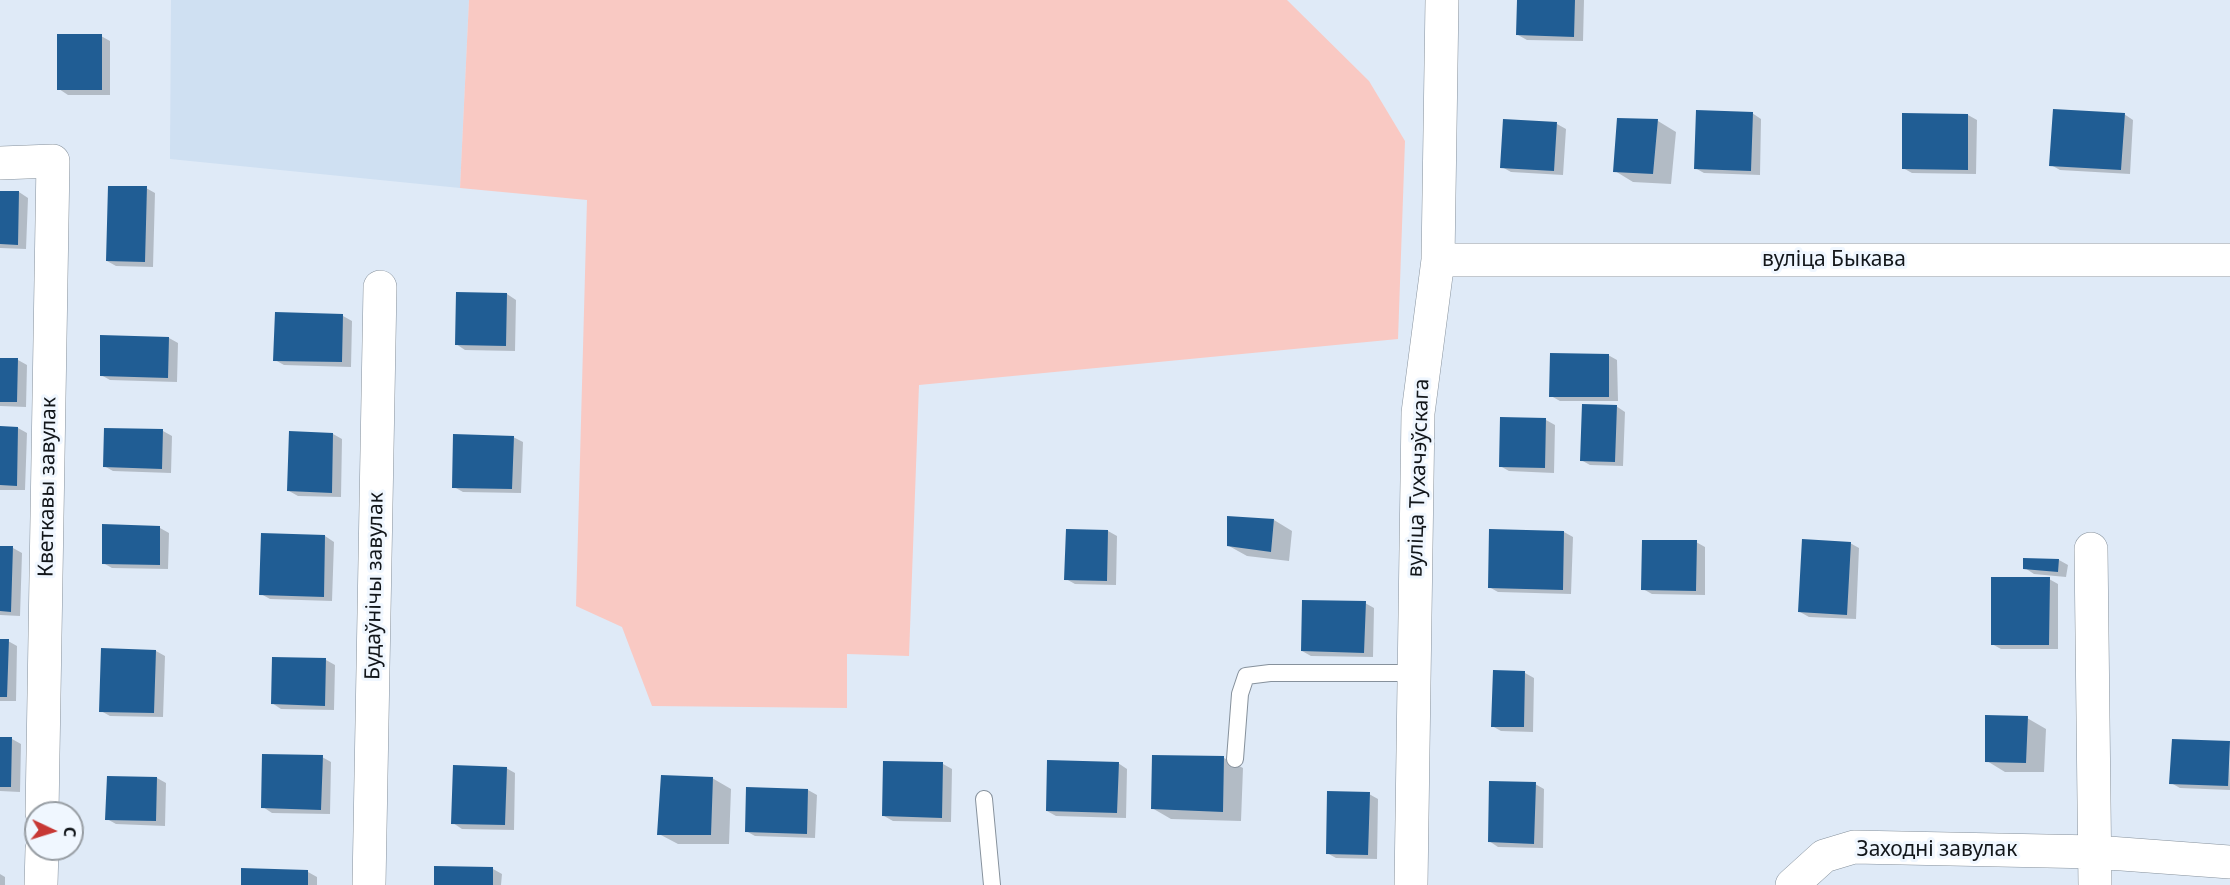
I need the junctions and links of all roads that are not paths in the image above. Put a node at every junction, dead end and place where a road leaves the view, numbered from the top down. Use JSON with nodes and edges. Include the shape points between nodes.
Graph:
{"nodes":[{"id":1,"x":1442,"y":0,"type":"edge"},
{"id":2,"x":0,"y":163,"type":"edge"},
{"id":3,"x":1438,"y":260,"type":"junction"},
{"id":4,"x":2230,"y":260,"type":"edge"},
{"id":5,"x":380,"y":287,"type":"dead end"},
{"id":6,"x":2091,"y":549,"type":"dead end"},
{"id":7,"x":1414,"y":673,"type":"junction"},
{"id":8,"x":1235,"y":759,"type":"dead end"},
{"id":9,"x":984,"y":799,"type":"dead end"},
{"id":10,"x":42,"y":801,"type":"edge"},
{"id":11,"x":2095,"y":852,"type":"junction"},
{"id":12,"x":42,"y":861,"type":"edge"},
{"id":13,"x":2230,"y":862,"type":"edge"},
{"id":14,"x":41,"y":885,"type":"edge"},
{"id":15,"x":369,"y":885,"type":"edge"},
{"id":16,"x":992,"y":885,"type":"edge"},
{"id":17,"x":1411,"y":885,"type":"edge"},
{"id":18,"x":1792,"y":885,"type":"edge"},
{"id":19,"x":2095,"y":885,"type":"edge"}],
"edges":[{"from":1,"to":3,"type":"street","name":"вуліца Тухачэўскага"},
{"from":2,"to":10,"type":"street","name":"Кветкавы завулак","via":[[53,162]]},
{"from":3,"to":4,"type":"street","name":"вуліца Быкава"},
{"from":3,"to":7,"type":"street","name":"вуліца Тухачэўскага","via":[[1418,413]]},
{"from":5,"to":15,"type":"street","name":"Будаўнічы завулак"},
{"from":6,"to":11,"type":"street"},
{"from":7,"to":8,"type":"lane","via":[[1246,676],[1240,694]]},
{"from":7,"to":17,"type":"street","name":"вуліца Тухачэўскага"},
{"from":9,"to":16,"type":"lane"},
{"from":11,"to":13,"type":"street","name":"Заходні завулак"},
{"from":11,"to":18,"type":"street","name":"Заходні завулак","via":[[1854,847],[1824,856]]},
{"from":11,"to":19,"type":"street"},
{"from":12,"to":14,"type":"street"}]}
